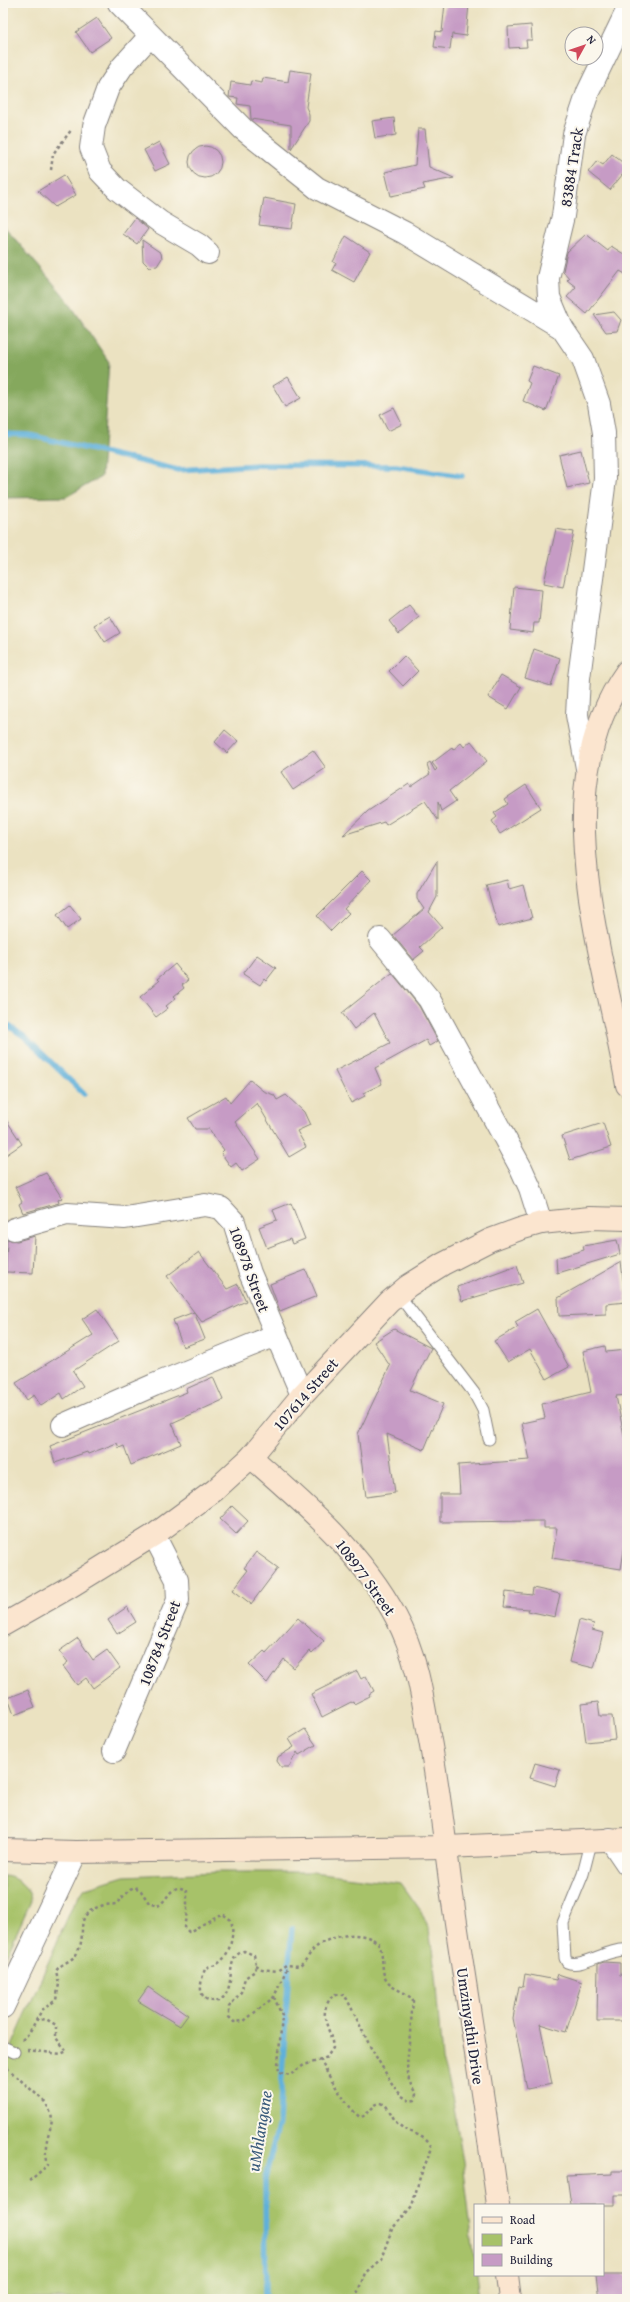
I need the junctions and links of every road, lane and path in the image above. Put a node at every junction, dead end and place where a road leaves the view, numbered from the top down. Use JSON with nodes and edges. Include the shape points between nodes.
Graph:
{"nodes":[{"id":1,"x":119,"y":3,"type":"edge"},
{"id":2,"x":627,"y":11,"type":"edge"},
{"id":3,"x":150,"y":36,"type":"junction"},
{"id":4,"x":208,"y":253,"type":"dead end"},
{"id":5,"x":562,"y":328,"type":"junction"},
{"id":6,"x":627,"y":671,"type":"edge"},
{"id":7,"x":588,"y":768,"type":"junction"},
{"id":8,"x":380,"y":939,"type":"dead end"},
{"id":9,"x":627,"y":1085,"type":"edge"},
{"id":10,"x":627,"y":1219,"type":"edge"},
{"id":11,"x":541,"y":1223,"type":"junction"},
{"id":12,"x":14,"y":1229,"type":"dead end"},
{"id":13,"x":398,"y":1294,"type":"junction"},
{"id":14,"x":276,"y":1335,"type":"junction"},
{"id":15,"x":302,"y":1395,"type":"junction"},
{"id":16,"x":63,"y":1425,"type":"dead end"},
{"id":17,"x":489,"y":1439,"type":"dead end"},
{"id":18,"x":251,"y":1457,"type":"junction"},
{"id":19,"x":154,"y":1535,"type":"junction"},
{"id":20,"x":3,"y":1625,"type":"edge"},
{"id":21,"x":114,"y":1751,"type":"dead end"},
{"id":22,"x":609,"y":1839,"type":"edge"},
{"id":23,"x":446,"y":1847,"type":"junction"},
{"id":24,"x":3,"y":1850,"type":"edge"},
{"id":25,"x":76,"y":1852,"type":"junction"},
{"id":26,"x":627,"y":1864,"type":"edge"},
{"id":27,"x":627,"y":1950,"type":"edge"},
{"id":28,"x":256,"y":1965,"type":"junction"},
{"id":29,"x":288,"y":1966,"type":"junction"},
{"id":30,"x":274,"y":1997,"type":"junction"},
{"id":31,"x":3,"y":2007,"type":"edge"},
{"id":32,"x":37,"y":2020,"type":"junction"},
{"id":33,"x":3,"y":2047,"type":"edge"},
{"id":34,"x":14,"y":2052,"type":"junction"},
{"id":35,"x":321,"y":2060,"type":"junction"},
{"id":36,"x":7,"y":2068,"type":"junction"},
{"id":37,"x":3,"y":2080,"type":"edge"},
{"id":38,"x":28,"y":2182,"type":"dead end"},
{"id":39,"x":498,"y":2204,"type":"edge"},
{"id":40,"x":507,"y":2276,"type":"edge"},
{"id":41,"x":355,"y":2299,"type":"edge"},
{"id":42,"x":510,"y":2299,"type":"edge"}],
"edges":[{"from":1,"to":3,"type":"street"},
{"from":2,"to":5,"type":"street","name":"83884 Track","via":[[588,92],[574,134],[563,216],[548,278],[549,298]]},
{"from":3,"to":4,"type":"street","via":[[122,67],[108,88],[94,126],[91,148],[100,171],[117,189],[160,222]]},
{"from":3,"to":5,"type":"street","via":[[243,129],[317,188],[405,233]]},
{"from":5,"to":7,"type":"street","via":[[583,359],[593,384],[604,433],[605,479],[579,678],[577,716]]},
{"from":6,"to":7,"type":"street","via":[[607,705],[597,730]]},
{"from":7,"to":9,"type":"street","via":[[584,844],[588,885]]},
{"from":8,"to":11,"type":"street","via":[[429,999],[521,1168]]},
{"from":10,"to":11,"type":"street","name":"107614 Street","via":[[590,1218]]},
{"from":11,"to":13,"type":"street","name":"107614 Street","via":[[490,1240],[442,1264]]},
{"from":12,"to":14,"type":"street","name":"108978 Street","via":[[67,1214],[125,1218],[205,1205],[221,1208],[234,1222],[250,1273]]},
{"from":13,"to":15,"type":"street","name":"107614 Street"},
{"from":13,"to":17,"type":"lane","via":[[474,1393],[483,1410]]},
{"from":14,"to":15,"type":"street","name":"108978 Street"},
{"from":14,"to":16,"type":"street"},
{"from":15,"to":18,"type":"street","name":"107614 Street"},
{"from":18,"to":19,"type":"street","name":"107614 Street","via":[[215,1490]]},
{"from":18,"to":23,"type":"street","name":"108977 Street","via":[[348,1548],[374,1582],[396,1618],[418,1671],[441,1801]]},
{"from":19,"to":20,"type":"street","name":"107614 Street"},
{"from":19,"to":21,"type":"street","name":"108784 Street","via":[[177,1580],[178,1600]]},
{"from":22,"to":23,"type":"street"},
{"from":22,"to":26,"type":"street"},
{"from":22,"to":27,"type":"lane","via":[[582,1874],[563,1923],[565,1958],[567,1962],[576,1965],[613,1950]]},
{"from":23,"to":25,"type":"street"},
{"from":23,"to":39,"type":"street","name":"Umzinyathi Drive"},
{"from":24,"to":25,"type":"street"},
{"from":25,"to":31,"type":"street"},
{"from":28,"to":29,"type":"path","via":[[277,1971]]},
{"from":28,"to":30,"type":"path","via":[[255,1971],[245,1978],[241,1992],[230,2003],[229,2017],[234,2022],[244,2020]]},
{"from":28,"to":32,"type":"path","via":[[256,1959],[251,1952],[239,1952],[232,1960],[231,1981],[224,1996],[219,2001],[207,1999],[201,1993],[201,1981],[207,1967],[217,1964],[224,1956],[232,1938],[231,1920],[219,1915],[189,1932],[184,1927],[187,1891],[180,1888],[170,1891],[157,1906],[149,1904],[141,1891],[135,1887],[130,1888],[116,1904],[100,1906],[83,1918],[83,1933],[76,1956],[56,1971],[59,1989],[56,2000],[42,2010]]},
{"from":29,"to":30,"type":"path"},
{"from":29,"to":35,"type":"path","via":[[300,1966],[315,1948],[325,1942],[360,1934],[378,1943],[383,1955],[385,1978],[393,1988],[405,1992],[412,2002],[407,2065],[409,2081],[416,2094],[415,2100],[405,2098],[394,2087],[371,2048],[352,2006],[343,1995],[334,1994],[325,2008],[324,2016],[333,2048]]},
{"from":30,"to":35,"type":"path","via":[[282,2016],[279,2072],[290,2075],[304,2065]]},
{"from":32,"to":34,"type":"path"},
{"from":32,"to":34,"type":"path","via":[[46,2019],[56,2026],[56,2038],[67,2051],[61,2054],[34,2050]]},
{"from":33,"to":34,"type":"lane"},
{"from":34,"to":36,"type":"path"},
{"from":35,"to":41,"type":"path","via":[[330,2079],[357,2115],[365,2116],[381,2103],[397,2122],[421,2135],[432,2148],[412,2206],[392,2229],[381,2259],[365,2274]]},
{"from":36,"to":37,"type":"path"},
{"from":36,"to":38,"type":"path","via":[[44,2101],[53,2122],[45,2147],[48,2165]]},
{"from":40,"to":42,"type":"street"}]}
